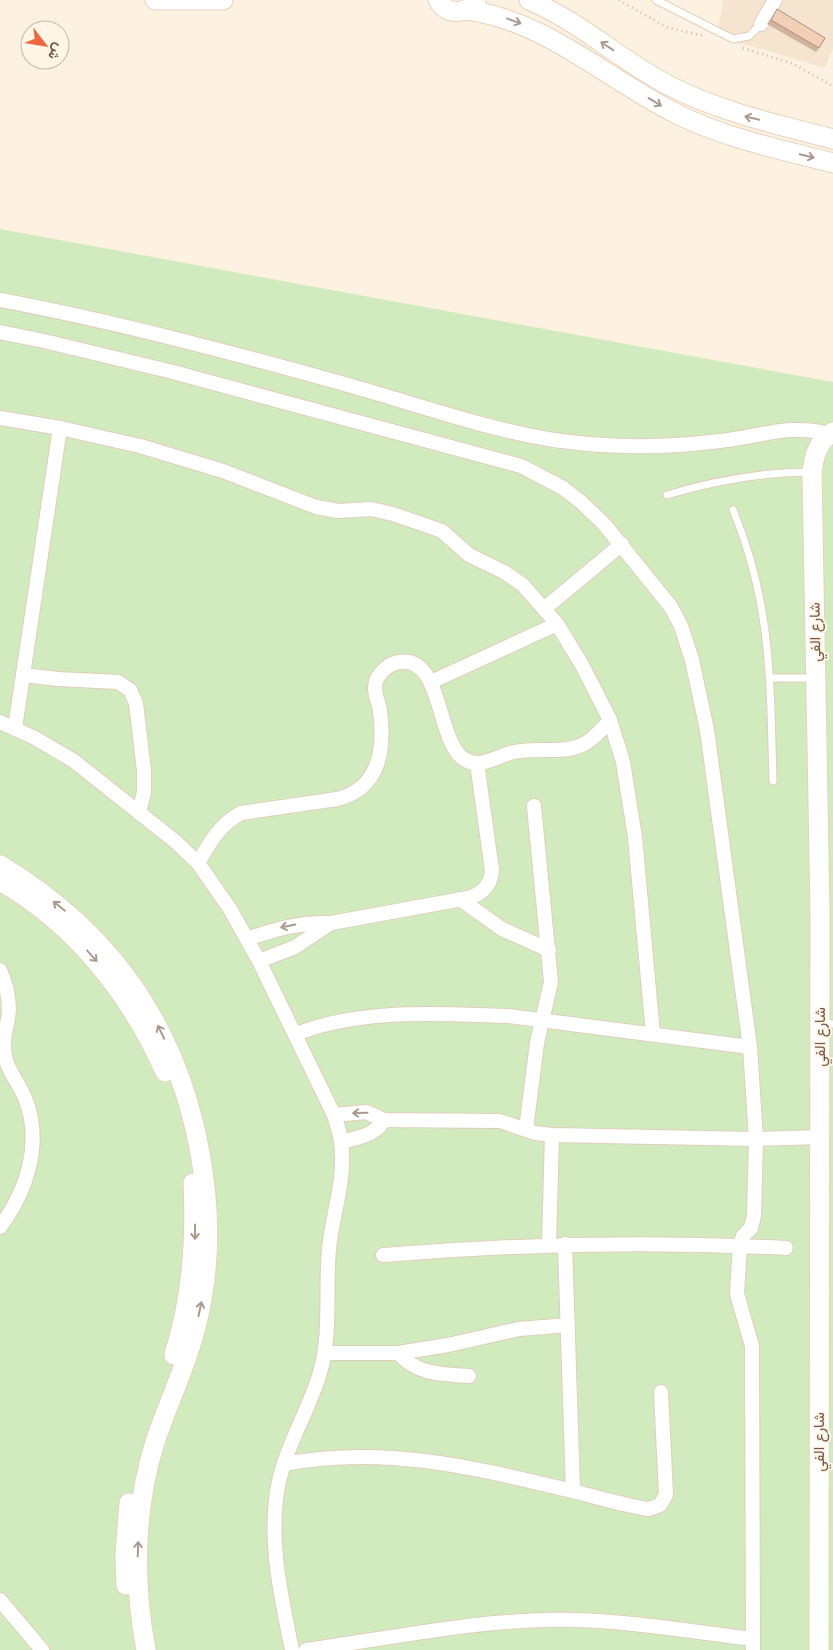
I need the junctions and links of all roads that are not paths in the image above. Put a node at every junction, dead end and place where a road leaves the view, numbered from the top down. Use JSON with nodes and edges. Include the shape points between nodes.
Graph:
{"nodes":[{"id":1,"x":156,"y":0,"type":"edge"},
{"id":2,"x":223,"y":0,"type":"edge"},
{"id":3,"x":529,"y":0,"type":"edge"},
{"id":4,"x":656,"y":0,"type":"edge"},
{"id":5,"x":775,"y":0,"type":"edge"},
{"id":6,"x":435,"y":1,"type":"edge"},
{"id":7,"x":472,"y":5,"type":"edge"},
{"id":8,"x":761,"y":24,"type":"joint"},
{"id":9,"x":833,"y":139,"type":"edge"},
{"id":10,"x":833,"y":163,"type":"edge"},
{"id":11,"x":0,"y":300,"type":"edge"},
{"id":12,"x":0,"y":332,"type":"edge"},
{"id":13,"x":0,"y":418,"type":"edge"},
{"id":14,"x":60,"y":428,"type":"junction"},
{"id":15,"x":831,"y":433,"type":"edge"},
{"id":16,"x":812,"y":472,"type":"junction"},
{"id":17,"x":668,"y":495,"type":"dead end"},
{"id":18,"x":733,"y":510,"type":"dead end"},
{"id":19,"x":622,"y":544,"type":"junction"},
{"id":20,"x":544,"y":608,"type":"junction"},
{"id":21,"x":557,"y":624,"type":"junction"},
{"id":22,"x":23,"y":675,"type":"junction"},
{"id":23,"x":770,"y":678,"type":"junction"},
{"id":24,"x":816,"y":678,"type":"junction"},
{"id":25,"x":431,"y":682,"type":"junction"},
{"id":26,"x":610,"y":720,"type":"junction"},
{"id":27,"x":0,"y":722,"type":"edge"},
{"id":28,"x":15,"y":728,"type":"junction"},
{"id":29,"x":476,"y":763,"type":"junction"},
{"id":30,"x":773,"y":781,"type":"dead end"},
{"id":31,"x":534,"y":806,"type":"dead end"},
{"id":32,"x":139,"y":813,"type":"junction"},
{"id":33,"x":198,"y":863,"type":"junction"},
{"id":34,"x":0,"y":865,"type":"edge"},
{"id":35,"x":0,"y":882,"type":"edge"},
{"id":36,"x":460,"y":899,"type":"junction"},
{"id":37,"x":331,"y":923,"type":"junction"},
{"id":38,"x":247,"y":939,"type":"junction"},
{"id":39,"x":549,"y":950,"type":"junction"},
{"id":40,"x":259,"y":961,"type":"junction"},
{"id":41,"x":0,"y":970,"type":"edge"},
{"id":42,"x":542,"y":1021,"type":"junction"},
{"id":43,"x":826,"y":1024,"type":"edge"},
{"id":44,"x":296,"y":1034,"type":"junction"},
{"id":45,"x":653,"y":1034,"type":"junction"},
{"id":46,"x":750,"y":1047,"type":"junction"},
{"id":47,"x":334,"y":1115,"type":"junction"},
{"id":48,"x":384,"y":1120,"type":"junction"},
{"id":49,"x":526,"y":1130,"type":"junction"},
{"id":50,"x":552,"y":1135,"type":"junction"},
{"id":51,"x":820,"y":1137,"type":"junction"},
{"id":52,"x":756,"y":1138,"type":"junction"},
{"id":53,"x":342,"y":1142,"type":"junction"},
{"id":54,"x":0,"y":1227,"type":"edge"},
{"id":55,"x":565,"y":1244,"type":"junction"},
{"id":56,"x":549,"y":1245,"type":"junction"},
{"id":57,"x":740,"y":1246,"type":"junction"},
{"id":58,"x":786,"y":1248,"type":"dead end"},
{"id":59,"x":383,"y":1255,"type":"dead end"},
{"id":60,"x":568,"y":1325,"type":"junction"},
{"id":61,"x":325,"y":1353,"type":"junction"},
{"id":62,"x":398,"y":1354,"type":"junction"},
{"id":63,"x":469,"y":1376,"type":"dead end"},
{"id":64,"x":661,"y":1392,"type":"dead end"},
{"id":65,"x":284,"y":1464,"type":"junction"},
{"id":66,"x":573,"y":1491,"type":"junction"},
{"id":67,"x":0,"y":1600,"type":"edge"},
{"id":68,"x":753,"y":1644,"type":"edge"},
{"id":69,"x":42,"y":1650,"type":"edge"},
{"id":70,"x":135,"y":1650,"type":"edge"},
{"id":71,"x":146,"y":1650,"type":"edge"},
{"id":72,"x":292,"y":1650,"type":"edge"},
{"id":73,"x":306,"y":1650,"type":"edge"},
{"id":74,"x":819,"y":1650,"type":"edge"}],
"edges":[{"from":1,"to":2,"type":"street"},
{"from":9,"to":3,"type":"street","one_way":true,"via":[[743,116],[691,96],[642,70],[571,22]]},
{"from":4,"to":8,"type":"lane","via":[[733,39],[750,36]]},
{"from":5,"to":8,"type":"street"},
{"from":6,"to":7,"type":"street","via":[[450,11]]},
{"from":7,"to":10,"type":"street","one_way":true,"via":[[544,34],[694,123],[739,139]]},
{"from":11,"to":15,"type":"street","via":[[235,353],[495,427],[553,440],[609,446],[666,446],[722,441],[795,428]]},
{"from":12,"to":19,"type":"street","via":[[173,372],[521,466],[581,502]]},
{"from":13,"to":14,"type":"street"},
{"from":14,"to":20,"type":"street","via":[[182,458],[316,507],[338,511],[382,510],[432,527],[449,536],[478,560],[518,581]]},
{"from":14,"to":22,"type":"street"},
{"from":15,"to":16,"type":"street","name":"شارع الفي","via":[[814,456]]},
{"from":16,"to":17,"type":"lane","via":[[745,476]]},
{"from":16,"to":24,"type":"street","name":"شارع الفي"},
{"from":18,"to":23,"type":"lane","via":[[750,554],[761,599]]},
{"from":19,"to":20,"type":"street"},
{"from":19,"to":46,"type":"street","via":[[681,626],[699,686]]},
{"from":20,"to":21,"type":"street"},
{"from":21,"to":25,"type":"street"},
{"from":21,"to":26,"type":"street","via":[[582,664]]},
{"from":22,"to":28,"type":"street"},
{"from":22,"to":32,"type":"street","via":[[118,682],[130,690],[136,703],[144,771]]},
{"from":23,"to":24,"type":"lane"},
{"from":23,"to":30,"type":"lane"},
{"from":24,"to":43,"type":"street","name":"شارع الفي"},
{"from":25,"to":29,"type":"street","via":[[442,718],[459,755]]},
{"from":25,"to":33,"type":"street","via":[[423,670],[412,663],[392,664],[381,673],[375,689],[381,725],[380,755],[375,772],[364,786],[337,799],[241,813],[222,825]]},
{"from":26,"to":29,"type":"street","via":[[591,739],[574,748],[523,751]]},
{"from":26,"to":45,"type":"street","via":[[623,762],[632,810]]},
{"from":27,"to":28,"type":"street"},
{"from":28,"to":32,"type":"street","via":[[74,761]]},
{"from":29,"to":36,"type":"street","via":[[491,874],[479,894]]},
{"from":31,"to":39,"type":"street"},
{"from":32,"to":33,"type":"street"},
{"from":33,"to":38,"type":"street"},
{"from":71,"to":34,"type":"street","one_way":true,"via":[[138,1579],[142,1497],[155,1442],[196,1327],[207,1267],[208,1209],[197,1134],[175,1062],[156,1021],[130,980],[79,923]]},
{"from":35,"to":70,"type":"street","one_way":true,"via":[[34,903],[76,939],[129,1004],[169,1080],[190,1158],[195,1235],[190,1288],[174,1357],[138,1456],[128,1506],[125,1573]]},
{"from":36,"to":37,"type":"street"},
{"from":36,"to":39,"type":"street","via":[[502,929]]},
{"from":37,"to":38,"type":"street","one_way":true,"via":[[298,924]]},
{"from":37,"to":40,"type":"street","via":[[295,948]]},
{"from":38,"to":40,"type":"street"},
{"from":39,"to":42,"type":"street","via":[[551,982]]},
{"from":40,"to":44,"type":"street"},
{"from":41,"to":54,"type":"street","via":[[9,998],[5,1057],[26,1099],[32,1143],[24,1186]]},
{"from":42,"to":44,"type":"street","via":[[468,1015],[382,1016],[338,1021]]},
{"from":42,"to":45,"type":"street"},
{"from":42,"to":49,"type":"street"},
{"from":43,"to":51,"type":"street","name":"شارع الفي"},
{"from":44,"to":47,"type":"street"},
{"from":45,"to":46,"type":"street"},
{"from":46,"to":52,"type":"street"},
{"from":48,"to":47,"type":"street","one_way":true,"via":[[366,1112]]},
{"from":47,"to":53,"type":"street"},
{"from":48,"to":49,"type":"street","via":[[500,1121]]},
{"from":48,"to":53,"type":"street","via":[[370,1134]]},
{"from":49,"to":50,"type":"street"},
{"from":50,"to":52,"type":"street"},
{"from":50,"to":56,"type":"street"},
{"from":51,"to":52,"type":"street"},
{"from":51,"to":74,"type":"street","name":"شارع الفي","via":[[823,1320]]},
{"from":52,"to":57,"type":"street","via":[[753,1222]]},
{"from":53,"to":61,"type":"street","via":[[342,1166],[329,1248]]},
{"from":55,"to":56,"type":"street"},
{"from":55,"to":57,"type":"street"},
{"from":55,"to":60,"type":"street"},
{"from":56,"to":59,"type":"street"},
{"from":57,"to":58,"type":"street"},
{"from":57,"to":68,"type":"street","via":[[738,1302],[752,1346]]},
{"from":60,"to":62,"type":"street","via":[[519,1329]]},
{"from":60,"to":66,"type":"street"},
{"from":61,"to":62,"type":"street"},
{"from":61,"to":65,"type":"street","via":[[314,1390],[292,1436]]},
{"from":62,"to":63,"type":"street","via":[[421,1370]]},
{"from":64,"to":66,"type":"street","via":[[666,1495],[660,1505],[649,1509]]},
{"from":65,"to":66,"type":"street","via":[[339,1457],[405,1457],[463,1466]]},
{"from":65,"to":72,"type":"street","via":[[275,1510],[275,1558]]},
{"from":67,"to":69,"type":"street"},
{"from":68,"to":73,"type":"street","via":[[606,1621],[544,1620],[481,1625]]}]}
